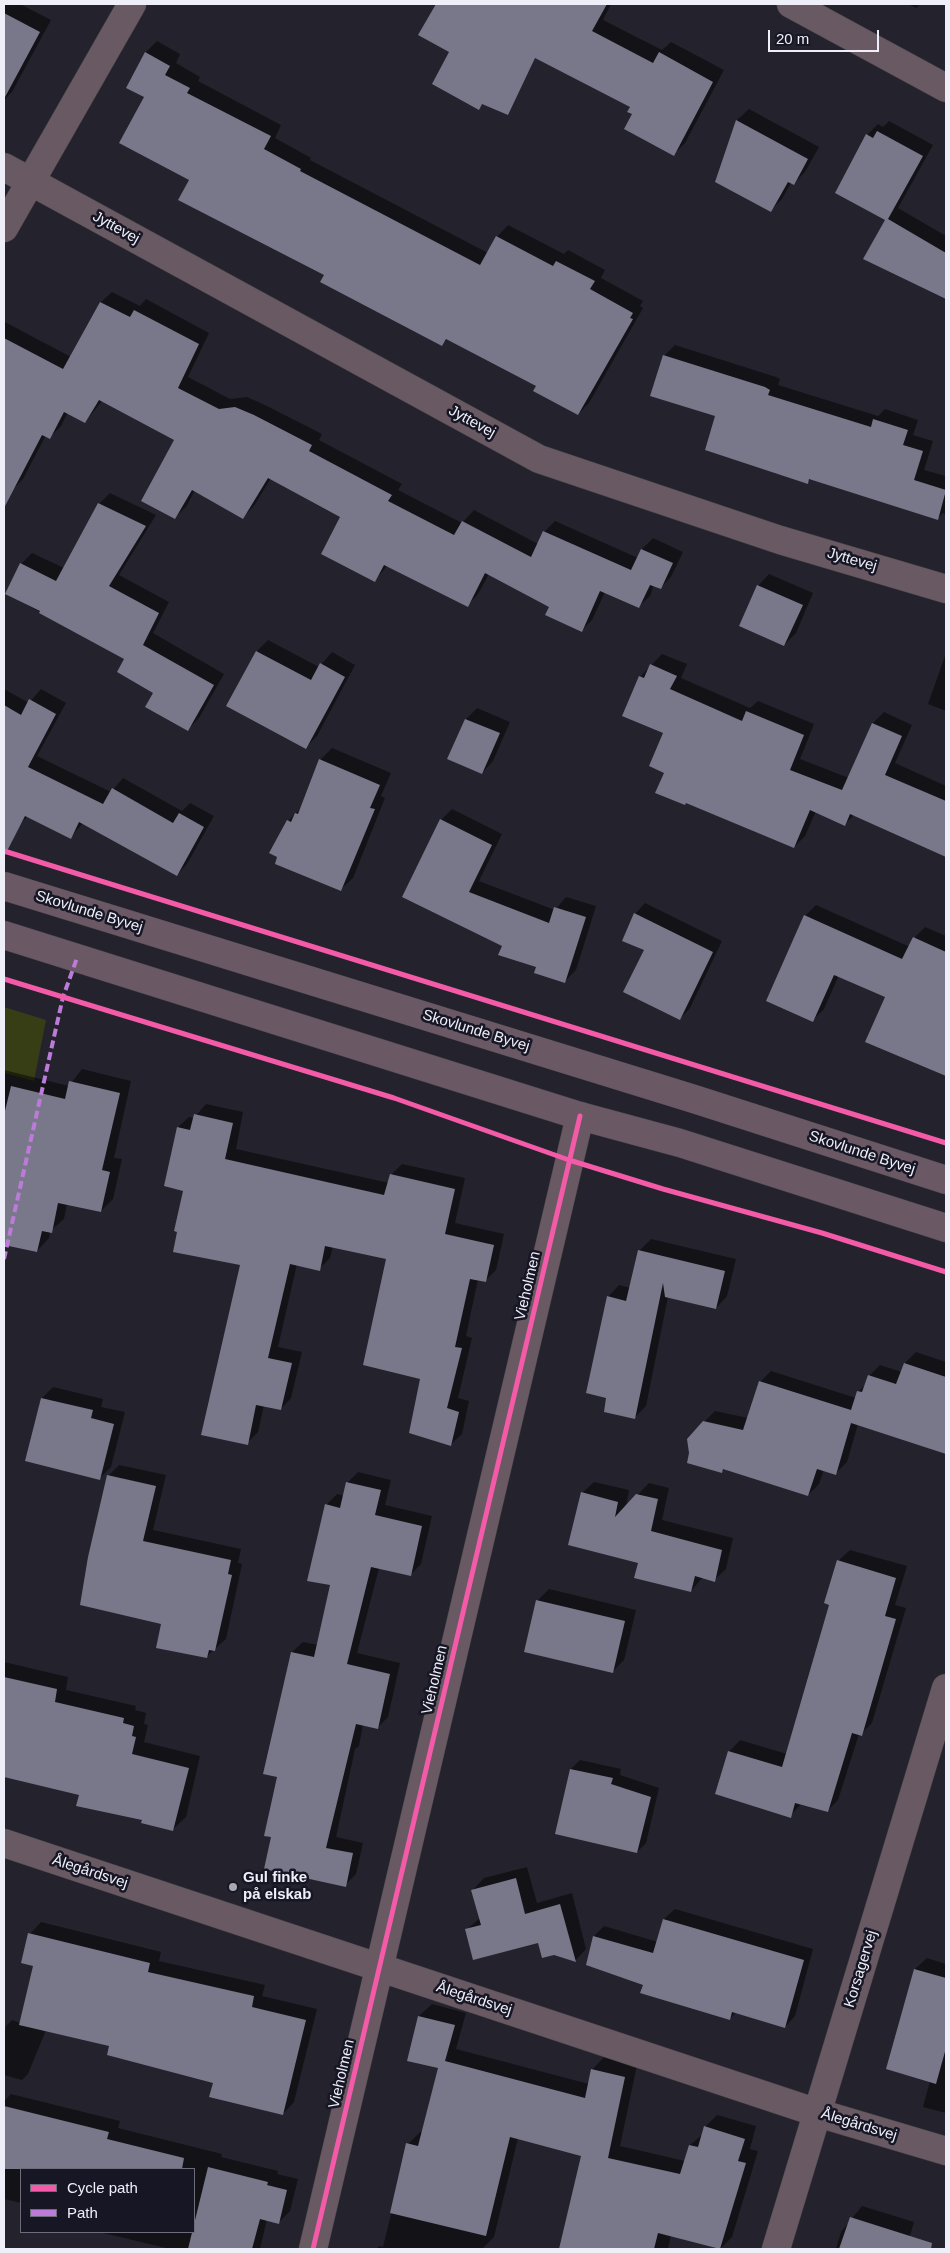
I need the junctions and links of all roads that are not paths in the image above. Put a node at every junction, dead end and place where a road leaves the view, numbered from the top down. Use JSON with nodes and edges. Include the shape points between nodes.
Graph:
{"nodes":[{"id":1,"x":132,"y":4,"type":"edge"},
{"id":2,"x":791,"y":4,"type":"edge"},
{"id":3,"x":946,"y":88,"type":"edge"},
{"id":4,"x":4,"y":167,"type":"edge"},
{"id":5,"x":30,"y":181,"type":"junction"},
{"id":6,"x":4,"y":228,"type":"edge"},
{"id":7,"x":946,"y":589,"type":"edge"},
{"id":8,"x":4,"y":886,"type":"edge"},
{"id":9,"x":4,"y":935,"type":"edge"},
{"id":10,"x":580,"y":1116,"type":"junction"},
{"id":11,"x":946,"y":1180,"type":"edge"},
{"id":12,"x":946,"y":1228,"type":"edge"},
{"id":13,"x":946,"y":1688,"type":"edge"},
{"id":14,"x":4,"y":1843,"type":"edge"},
{"id":15,"x":380,"y":1967,"type":"junction"},
{"id":16,"x":818,"y":2113,"type":"junction"},
{"id":17,"x":946,"y":2151,"type":"edge"},
{"id":18,"x":313,"y":2249,"type":"edge"},
{"id":19,"x":776,"y":2249,"type":"edge"}],
"edges":[{"from":1,"to":5,"type":"street"},
{"from":2,"to":3,"type":"street"},
{"from":4,"to":5,"type":"street","name":"Jyttevej"},
{"from":5,"to":6,"type":"street"},
{"from":5,"to":7,"type":"street","name":"Jyttevej","via":[[539,459],[780,540]]},
{"from":8,"to":11,"type":"main road","name":"Skovlunde Byvej"},
{"from":9,"to":10,"type":"main road"},
{"from":10,"to":12,"type":"main road"},
{"from":10,"to":15,"type":"street","name":"Vieholmen"},
{"from":13,"to":16,"type":"street","name":"Korsagervej"},
{"from":14,"to":15,"type":"street","name":"Ålegårdsvej"},
{"from":15,"to":16,"type":"street","name":"Ålegårdsvej"},
{"from":15,"to":18,"type":"street","name":"Vieholmen"},
{"from":16,"to":17,"type":"street","name":"Ålegårdsvej"},
{"from":16,"to":19,"type":"street","name":"Korsagervej"}]}
